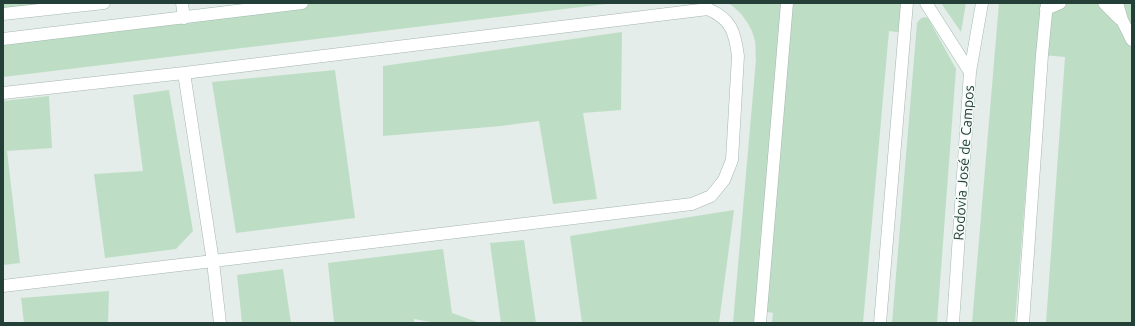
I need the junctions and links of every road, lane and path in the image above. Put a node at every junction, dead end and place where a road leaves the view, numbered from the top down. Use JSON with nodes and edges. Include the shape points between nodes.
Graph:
{"nodes":[{"id":1,"x":104,"y":3,"type":"edge"},
{"id":2,"x":182,"y":3,"type":"edge"},
{"id":3,"x":302,"y":3,"type":"edge"},
{"id":4,"x":787,"y":3,"type":"edge"},
{"id":5,"x":908,"y":3,"type":"edge"},
{"id":6,"x":926,"y":3,"type":"edge"},
{"id":7,"x":982,"y":3,"type":"edge"},
{"id":8,"x":1060,"y":3,"type":"edge"},
{"id":9,"x":1104,"y":3,"type":"edge"},
{"id":10,"x":1117,"y":3,"type":"edge"},
{"id":11,"x":1047,"y":6,"type":"edge"},
{"id":12,"x":3,"y":14,"type":"edge"},
{"id":13,"x":184,"y":18,"type":"junction"},
{"id":14,"x":1122,"y":20,"type":"junction"},
{"id":15,"x":3,"y":39,"type":"edge"},
{"id":16,"x":1132,"y":40,"type":"edge"},
{"id":17,"x":970,"y":72,"type":"junction"},
{"id":18,"x":184,"y":74,"type":"junction"},
{"id":19,"x":3,"y":93,"type":"edge"},
{"id":20,"x":213,"y":262,"type":"junction"},
{"id":21,"x":3,"y":286,"type":"edge"},
{"id":22,"x":220,"y":323,"type":"edge"},
{"id":23,"x":760,"y":323,"type":"edge"},
{"id":24,"x":880,"y":323,"type":"edge"},
{"id":25,"x":953,"y":323,"type":"edge"},
{"id":26,"x":1023,"y":323,"type":"edge"}],
"edges":[{"from":1,"to":12,"type":"street"},
{"from":2,"to":13,"type":"street"},
{"from":3,"to":13,"type":"street"},
{"from":4,"to":23,"type":"street"},
{"from":5,"to":24,"type":"street"},
{"from":6,"to":17,"type":"street"},
{"from":7,"to":17,"type":"street","name":"Rodovia José de Campos"},
{"from":8,"to":11,"type":"street"},
{"from":9,"to":14,"type":"street"},
{"from":10,"to":14,"type":"street"},
{"from":11,"to":26,"type":"street"},
{"from":13,"to":15,"type":"street"},
{"from":14,"to":16,"type":"street"},
{"from":17,"to":25,"type":"street","name":"Rodovia José de Campos"},
{"from":18,"to":19,"type":"street"},
{"from":18,"to":20,"type":"street"},
{"from":18,"to":20,"type":"street","via":[[708,9],[720,14],[731,27],[736,39],[738,56],[732,160],[724,180],[712,196],[692,204]]},
{"from":20,"to":21,"type":"street"},
{"from":20,"to":22,"type":"street"}]}
